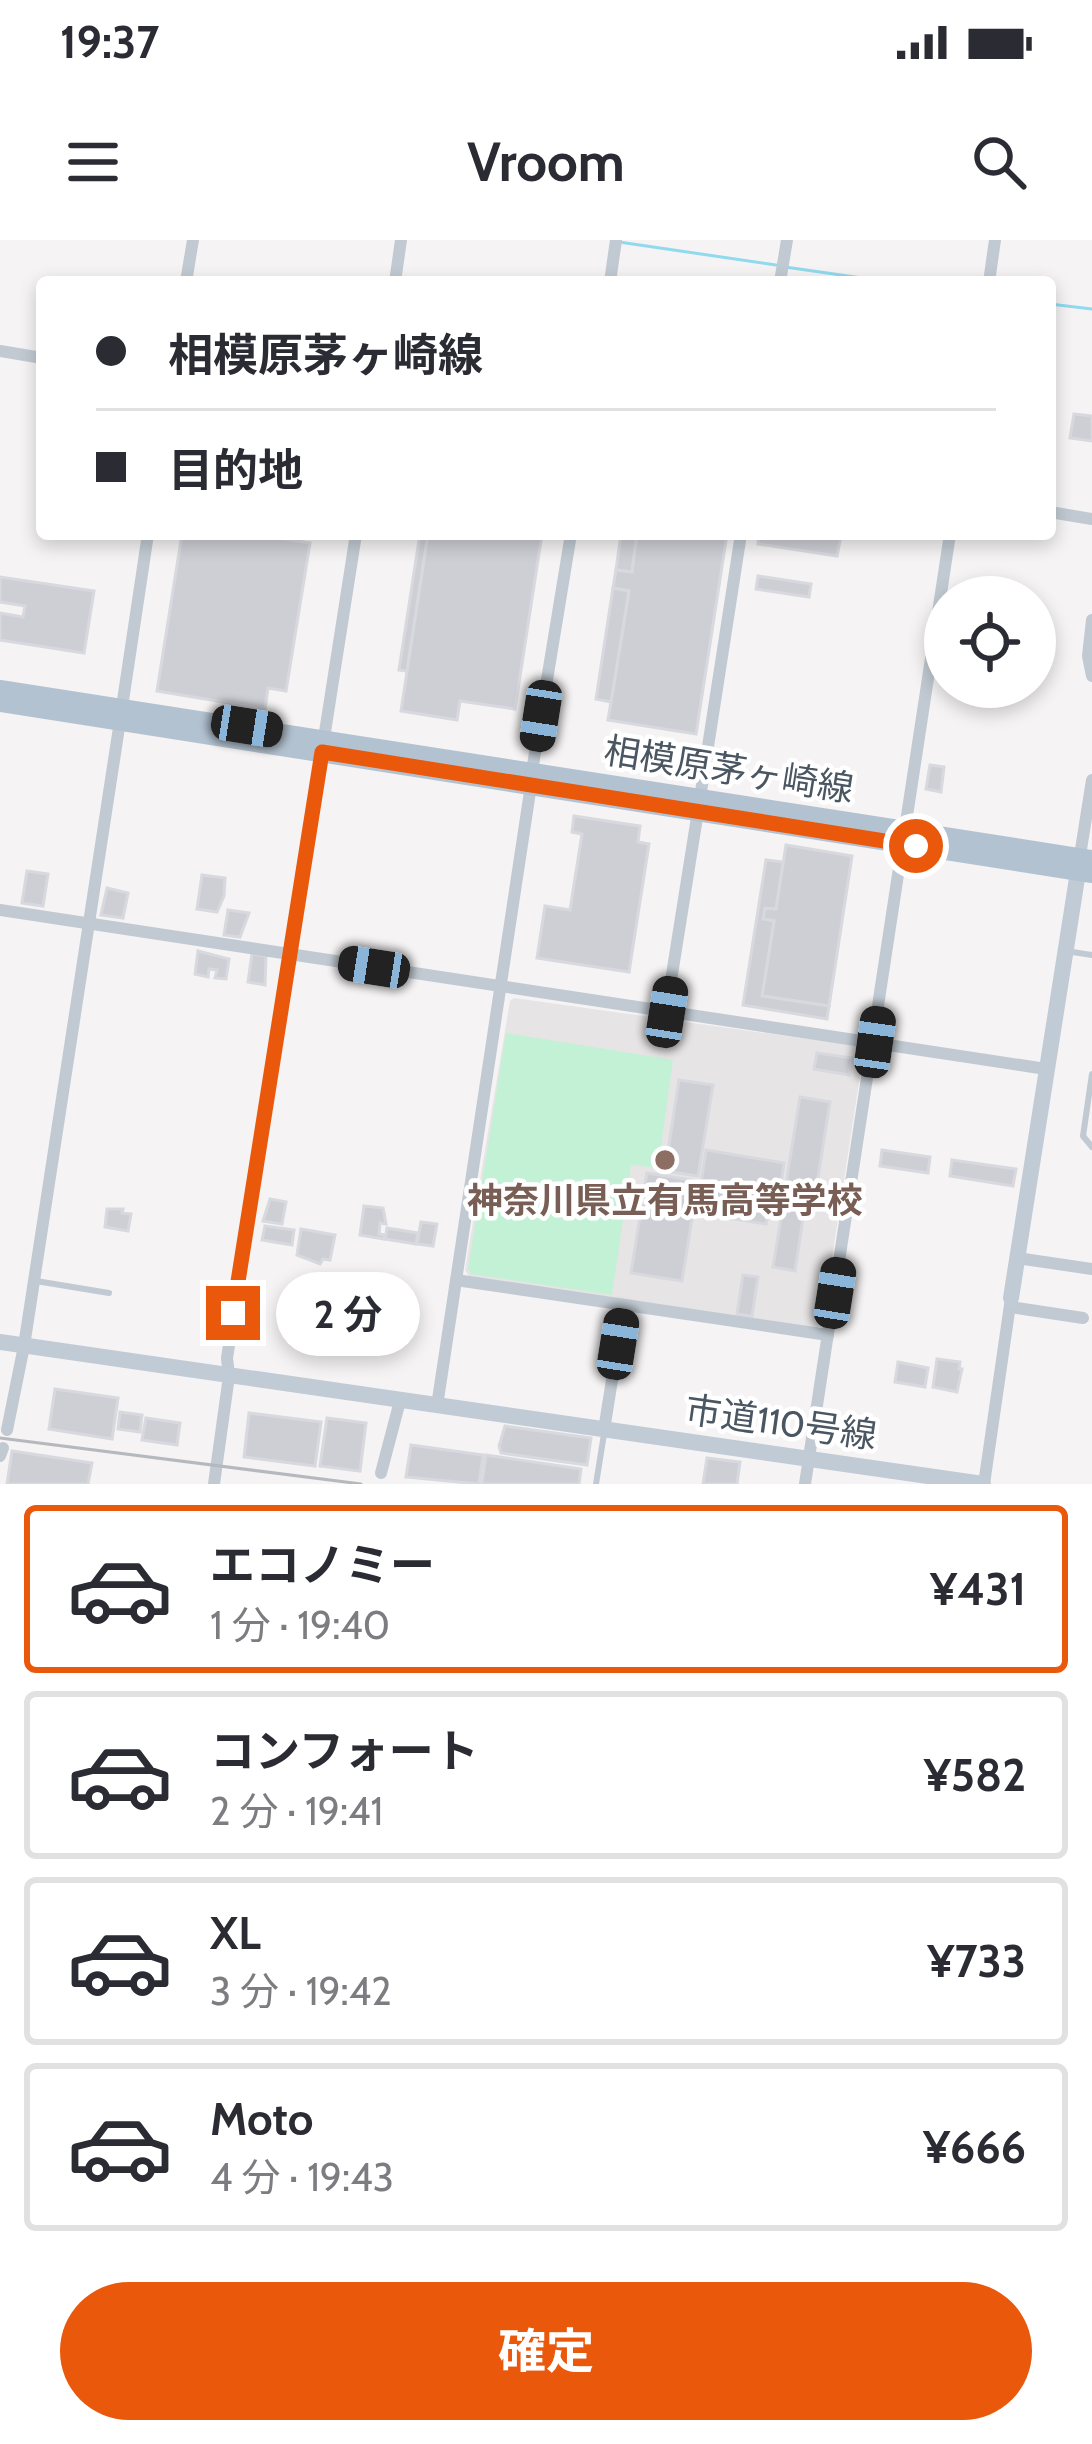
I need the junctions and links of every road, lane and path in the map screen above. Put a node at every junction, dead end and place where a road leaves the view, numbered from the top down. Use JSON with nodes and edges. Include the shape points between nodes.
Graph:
{"nodes":[{"id":1,"x":193,"y":240,"type":"edge"},
{"id":2,"x":401,"y":240,"type":"edge"},
{"id":3,"x":787,"y":240,"type":"edge"},
{"id":4,"x":995,"y":240,"type":"edge"},
{"id":5,"x":615,"y":244,"type":"edge"},
{"id":6,"x":782,"y":272,"type":"edge"},
{"id":7,"x":187,"y":276,"type":"edge"},
{"id":8,"x":396,"y":276,"type":"edge"},
{"id":9,"x":611,"y":276,"type":"edge"},
{"id":10,"x":990,"y":276,"type":"edge"},
{"id":11,"x":0,"y":351,"type":"edge"},
{"id":12,"x":36,"y":357,"type":"edge"},
{"id":13,"x":1056,"y":513,"type":"edge"},
{"id":14,"x":1092,"y":519,"type":"edge"},
{"id":15,"x":147,"y":540,"type":"edge"},
{"id":16,"x":355,"y":540,"type":"edge"},
{"id":17,"x":570,"y":540,"type":"edge"},
{"id":18,"x":740,"y":540,"type":"edge"},
{"id":19,"x":949,"y":540,"type":"edge"},
{"id":20,"x":1092,"y":620,"type":"edge"},
{"id":21,"x":1092,"y":676,"type":"edge"},
{"id":22,"x":0,"y":688,"type":"edge"},
{"id":23,"x":0,"y":703,"type":"edge"},
{"id":24,"x":121,"y":714,"type":"junction"},
{"id":25,"x":323,"y":745,"type":"junction"},
{"id":26,"x":532,"y":778,"type":"junction"},
{"id":27,"x":1092,"y":780,"type":"edge"},
{"id":28,"x":700,"y":798,"type":"junction"},
{"id":29,"x":904,"y":837,"type":"junction"},
{"id":30,"x":1085,"y":865,"type":"edge"},
{"id":31,"x":0,"y":910,"type":"edge"},
{"id":32,"x":89,"y":923,"type":"junction"},
{"id":33,"x":1066,"y":951,"type":"junction"},
{"id":34,"x":288,"y":954,"type":"junction"},
{"id":35,"x":1092,"y":955,"type":"edge"},
{"id":36,"x":503,"y":987,"type":"junction"},
{"id":37,"x":667,"y":1012,"type":"junction"},
{"id":38,"x":875,"y":1042,"type":"junction"},
{"id":39,"x":1046,"y":1069,"type":"junction"},
{"id":40,"x":1091,"y":1082,"type":"edge"},
{"id":41,"x":1092,"y":1148,"type":"edge"},
{"id":42,"x":1017,"y":1258,"type":"junction"},
{"id":43,"x":1092,"y":1270,"type":"edge"},
{"id":44,"x":456,"y":1280,"type":"junction"},
{"id":45,"x":34,"y":1281,"type":"junction"},
{"id":46,"x":109,"y":1293,"type":"dead end"},
{"id":47,"x":1010,"y":1303,"type":"junction"},
{"id":48,"x":624,"y":1305,"type":"junction"},
{"id":49,"x":1083,"y":1318,"type":"dead end"},
{"id":50,"x":828,"y":1335,"type":"junction"},
{"id":51,"x":0,"y":1342,"type":"edge"},
{"id":52,"x":24,"y":1346,"type":"junction"},
{"id":53,"x":229,"y":1376,"type":"junction"},
{"id":54,"x":400,"y":1401,"type":"junction"},
{"id":55,"x":437,"y":1406,"type":"junction"},
{"id":56,"x":7,"y":1430,"type":"dead end"},
{"id":57,"x":604,"y":1430,"type":"junction"},
{"id":58,"x":808,"y":1460,"type":"junction"},
{"id":59,"x":381,"y":1473,"type":"dead end"},
{"id":60,"x":214,"y":1484,"type":"edge"},
{"id":61,"x":596,"y":1484,"type":"edge"},
{"id":62,"x":805,"y":1484,"type":"edge"},
{"id":63,"x":983,"y":1484,"type":"edge"}],
"edges":[{"from":1,"to":7,"type":"street"},
{"from":2,"to":8,"type":"street"},
{"from":3,"to":6,"type":"street"},
{"from":4,"to":10,"type":"street"},
{"from":5,"to":9,"type":"street"},
{"from":11,"to":12,"type":"street"},
{"from":13,"to":14,"type":"street"},
{"from":15,"to":24,"type":"street"},
{"from":16,"to":25,"type":"street"},
{"from":17,"to":26,"type":"street"},
{"from":18,"to":28,"type":"street"},
{"from":19,"to":29,"type":"street"},
{"from":20,"to":21,"type":"street"},
{"from":22,"to":24,"type":"main road","name":"相模原茅ヶ崎線"},
{"from":23,"to":24,"type":"main road","name":"相模原茅ヶ崎線"},
{"from":24,"to":25,"type":"main road","name":"相模原茅ヶ崎線"},
{"from":24,"to":32,"type":"street"},
{"from":25,"to":26,"type":"main road","name":"相模原茅ヶ崎線"},
{"from":25,"to":34,"type":"street"},
{"from":26,"to":28,"type":"main road","name":"相模原茅ヶ崎線"},
{"from":26,"to":36,"type":"street"},
{"from":27,"to":30,"type":"street"},
{"from":28,"to":29,"type":"main road","name":"相模原茅ヶ崎線"},
{"from":28,"to":37,"type":"street"},
{"from":29,"to":30,"type":"main road","name":"相模原茅ヶ崎線"},
{"from":29,"to":38,"type":"street"},
{"from":30,"to":33,"type":"street"},
{"from":31,"to":32,"type":"street"},
{"from":32,"to":34,"type":"street"},
{"from":32,"to":45,"type":"street"},
{"from":33,"to":35,"type":"lane"},
{"from":33,"to":39,"type":"street"},
{"from":34,"to":36,"type":"street"},
{"from":34,"to":53,"type":"street"},
{"from":36,"to":37,"type":"street"},
{"from":36,"to":44,"type":"street"},
{"from":37,"to":38,"type":"street"},
{"from":38,"to":39,"type":"street"},
{"from":38,"to":50,"type":"street"},
{"from":39,"to":42,"type":"street"},
{"from":40,"to":41,"type":"lane","via":[[1083,1136]]},
{"from":42,"to":43,"type":"street"},
{"from":42,"to":47,"type":"street"},
{"from":44,"to":48,"type":"street"},
{"from":44,"to":55,"type":"street"},
{"from":45,"to":46,"type":"lane"},
{"from":45,"to":52,"type":"street"},
{"from":47,"to":49,"type":"street"},
{"from":47,"to":63,"type":"street"},
{"from":48,"to":50,"type":"street"},
{"from":48,"to":57,"type":"street"},
{"from":50,"to":58,"type":"street"},
{"from":51,"to":52,"type":"street","name":"市道110号線"},
{"from":52,"to":53,"type":"street","name":"市道110号線"},
{"from":52,"to":56,"type":"street"},
{"from":53,"to":54,"type":"street","name":"市道110号線"},
{"from":53,"to":60,"type":"street"},
{"from":54,"to":55,"type":"street","name":"市道110号線"},
{"from":54,"to":59,"type":"street"},
{"from":55,"to":57,"type":"street","name":"市道110号線"},
{"from":57,"to":58,"type":"street","name":"市道110号線"},
{"from":57,"to":61,"type":"lane"},
{"from":58,"to":62,"type":"street"},
{"from":58,"to":63,"type":"street","name":"市道110号線"}]}
